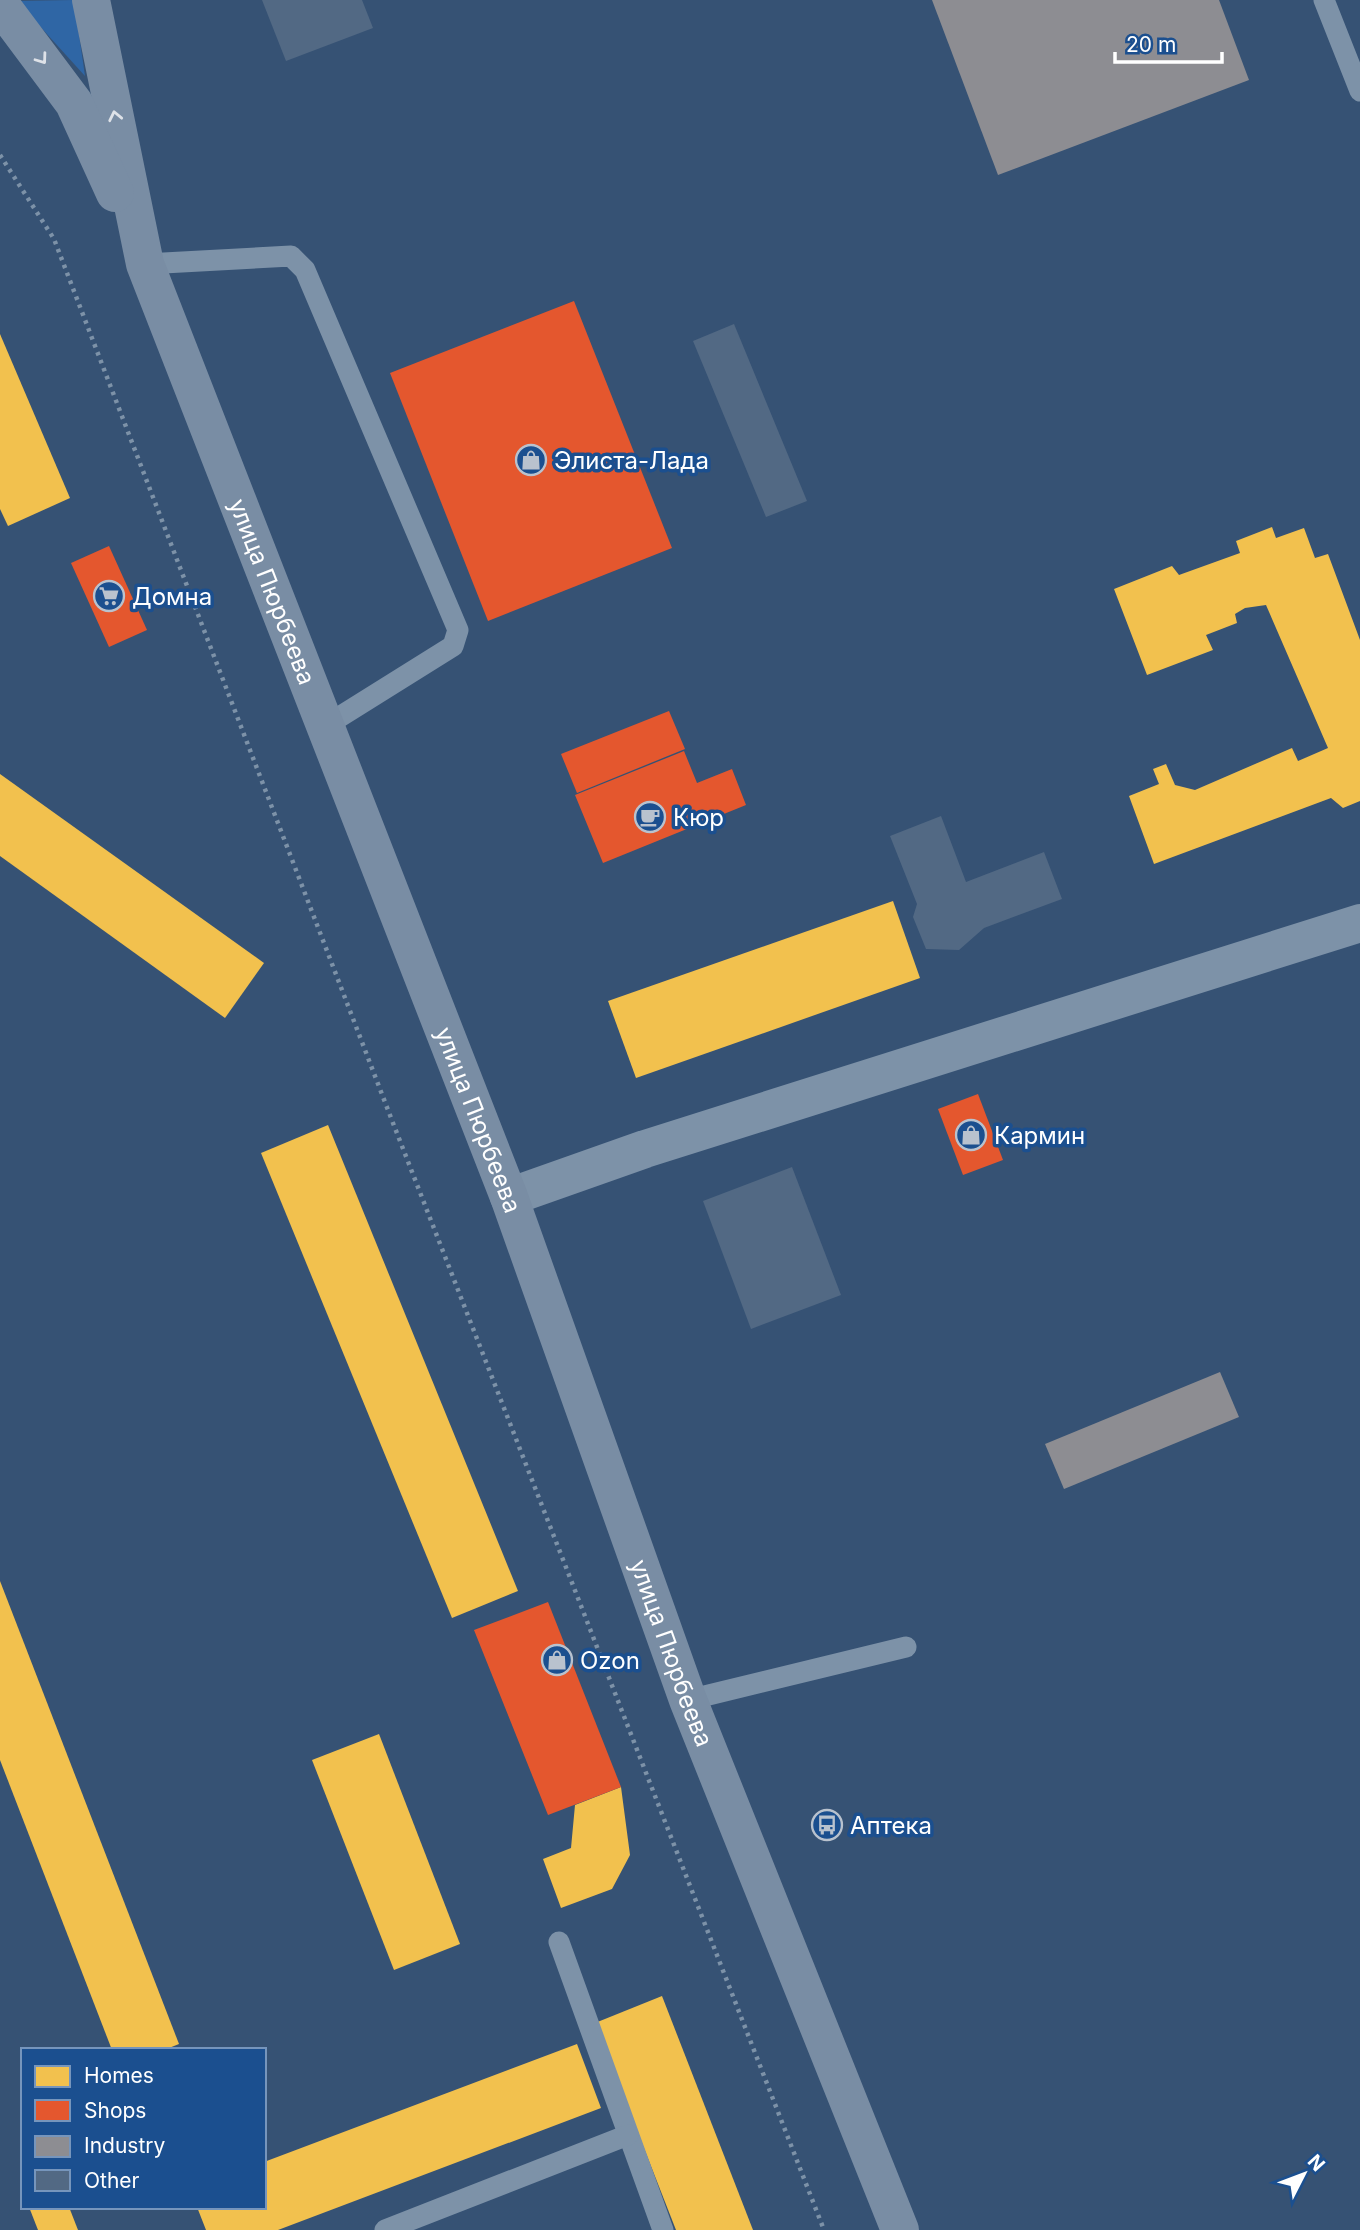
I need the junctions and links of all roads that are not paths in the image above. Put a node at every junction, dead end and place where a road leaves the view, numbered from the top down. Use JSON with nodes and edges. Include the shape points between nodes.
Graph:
{"nodes":[{"id":1,"x":91,"y":0,"type":"edge"},
{"id":2,"x":1324,"y":0,"type":"edge"},
{"id":3,"x":0,"y":5,"type":"edge"},
{"id":4,"x":1360,"y":90,"type":"edge"},
{"id":5,"x":145,"y":260,"type":"junction"},
{"id":6,"x":326,"y":726,"type":"junction"},
{"id":7,"x":1360,"y":923,"type":"edge"},
{"id":8,"x":509,"y":1196,"type":"junction"},
{"id":9,"x":906,"y":1647,"type":"dead end"},
{"id":10,"x":688,"y":1700,"type":"junction"},
{"id":11,"x":559,"y":1942,"type":"dead end"},
{"id":12,"x":628,"y":2136,"type":"junction"},
{"id":13,"x":385,"y":2230,"type":"edge"},
{"id":14,"x":663,"y":2230,"type":"edge"},
{"id":15,"x":900,"y":2230,"type":"edge"}],
"edges":[{"from":5,"to":1,"type":"main road","name":"улица Пюрбеева","one_way":true},
{"from":2,"to":4,"type":"lane"},
{"from":3,"to":5,"type":"main road","one_way":true,"via":[[74,103]]},
{"from":5,"to":6,"type":"main road","name":"улица Пюрбеева"},
{"from":5,"to":6,"type":"lane","via":[[290,256],[305,270],[458,630],[453,646]]},
{"from":6,"to":8,"type":"main road","name":"улица Пюрбеева"},
{"from":7,"to":8,"type":"street"},
{"from":8,"to":10,"type":"main road","name":"улица Пюрбеева"},
{"from":9,"to":10,"type":"lane"},
{"from":10,"to":15,"type":"main road","name":"улица Пюрбеева"},
{"from":11,"to":12,"type":"lane"},
{"from":12,"to":13,"type":"lane"},
{"from":12,"to":14,"type":"lane"}]}
